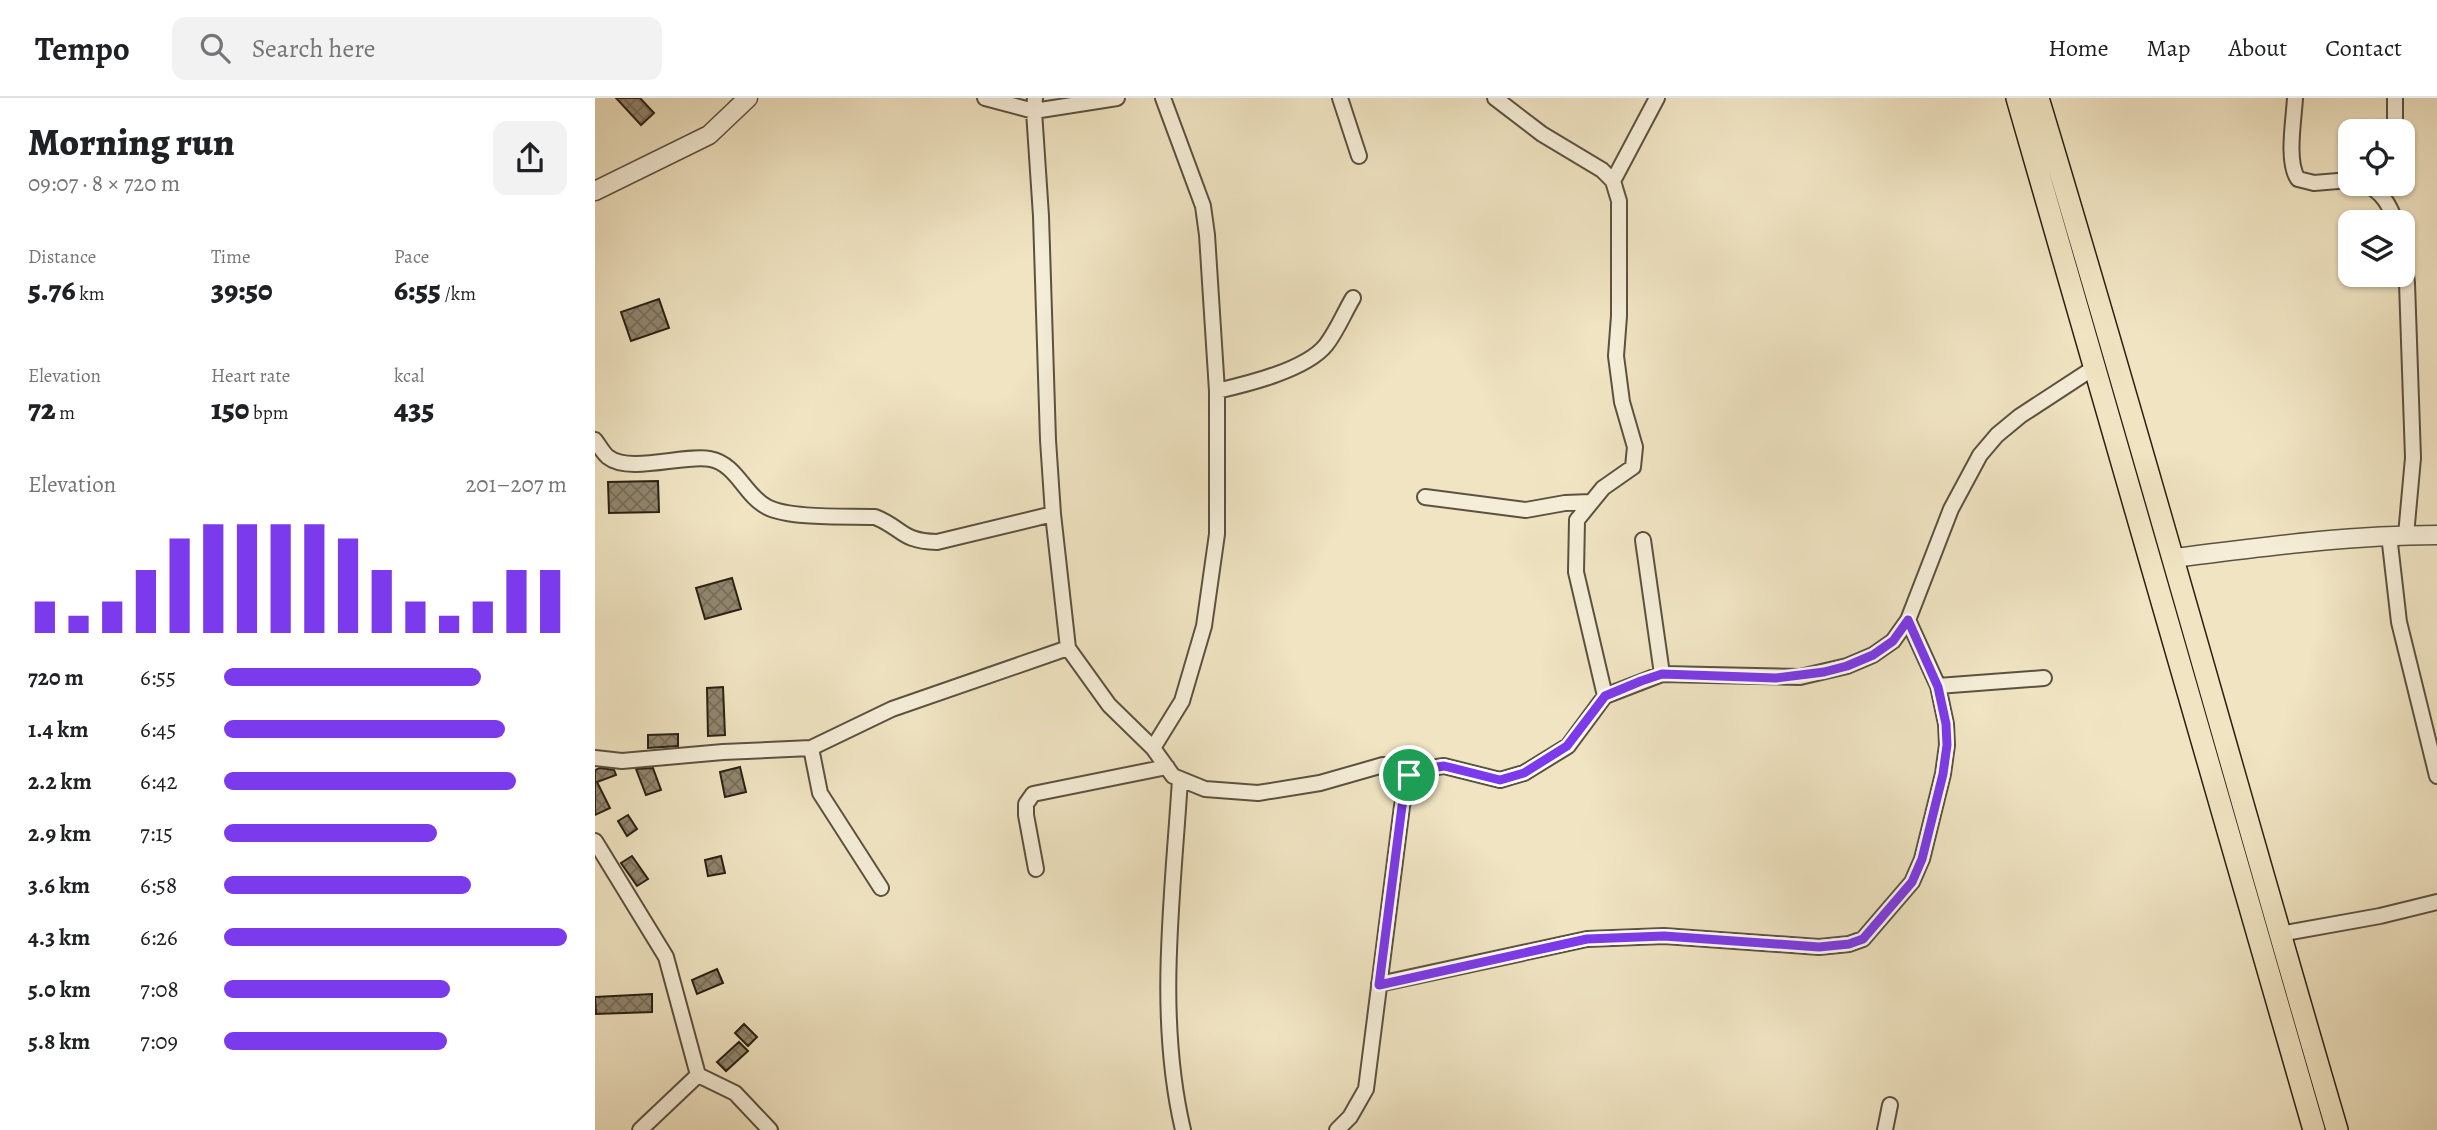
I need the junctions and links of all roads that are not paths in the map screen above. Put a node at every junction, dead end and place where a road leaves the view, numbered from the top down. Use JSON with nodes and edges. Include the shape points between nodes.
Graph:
{"nodes":[{"id":1,"x":748,"y":98,"type":"edge"},
{"id":2,"x":985,"y":98,"type":"edge"},
{"id":3,"x":1117,"y":98,"type":"edge"},
{"id":4,"x":1163,"y":98,"type":"edge"},
{"id":5,"x":1340,"y":98,"type":"edge"},
{"id":6,"x":1495,"y":98,"type":"edge"},
{"id":7,"x":1657,"y":98,"type":"edge"},
{"id":8,"x":2017,"y":98,"type":"edge"},
{"id":9,"x":2038,"y":98,"type":"edge"},
{"id":10,"x":2295,"y":98,"type":"edge"},
{"id":11,"x":2395,"y":98,"type":"edge"},
{"id":12,"x":1034,"y":105,"type":"edge"},
{"id":13,"x":2395,"y":119,"type":"edge"},
{"id":14,"x":1359,"y":156,"type":"dead end"},
{"id":15,"x":1613,"y":181,"type":"junction"},
{"id":16,"x":2338,"y":181,"type":"edge"},
{"id":17,"x":595,"y":191,"type":"edge"},
{"id":18,"x":2382,"y":196,"type":"edge"},
{"id":19,"x":2388,"y":196,"type":"edge"},
{"id":20,"x":2386,"y":200,"type":"junction"},
{"id":21,"x":2391,"y":210,"type":"edge"},
{"id":22,"x":2407,"y":287,"type":"edge"},
{"id":23,"x":1353,"y":298,"type":"dead end"},
{"id":24,"x":2095,"y":367,"type":"junction"},
{"id":25,"x":1217,"y":391,"type":"junction"},
{"id":26,"x":595,"y":440,"type":"edge"},
{"id":27,"x":1425,"y":497,"type":"dead end"},
{"id":28,"x":1591,"y":502,"type":"junction"},
{"id":29,"x":1053,"y":514,"type":"junction"},
{"id":30,"x":2397,"y":535,"type":"junction"},
{"id":31,"x":2437,"y":535,"type":"edge"},
{"id":32,"x":1643,"y":540,"type":"dead end"},
{"id":33,"x":2174,"y":558,"type":"junction"},
{"id":34,"x":1908,"y":620,"type":"junction"},
{"id":35,"x":1068,"y":648,"type":"junction"},
{"id":36,"x":1662,"y":674,"type":"junction"},
{"id":37,"x":2044,"y":678,"type":"dead end"},
{"id":38,"x":1938,"y":687,"type":"junction"},
{"id":39,"x":1605,"y":696,"type":"junction"},
{"id":40,"x":811,"y":748,"type":"junction"},
{"id":41,"x":1153,"y":748,"type":"junction"},
{"id":42,"x":595,"y":758,"type":"edge"},
{"id":43,"x":1167,"y":767,"type":"junction"},
{"id":44,"x":1409,"y":775,"type":"junction"},
{"id":45,"x":2437,"y":776,"type":"edge"},
{"id":46,"x":1180,"y":779,"type":"junction"},
{"id":47,"x":595,"y":841,"type":"edge"},
{"id":48,"x":1036,"y":869,"type":"dead end"},
{"id":49,"x":881,"y":888,"type":"dead end"},
{"id":50,"x":2437,"y":902,"type":"edge"},
{"id":51,"x":2280,"y":934,"type":"junction"},
{"id":52,"x":1379,"y":985,"type":"junction"},
{"id":53,"x":698,"y":1075,"type":"junction"},
{"id":54,"x":1890,"y":1105,"type":"dead end"},
{"id":55,"x":640,"y":1130,"type":"edge"},
{"id":56,"x":770,"y":1130,"type":"edge"},
{"id":57,"x":1183,"y":1130,"type":"edge"},
{"id":58,"x":1337,"y":1130,"type":"edge"},
{"id":59,"x":1885,"y":1130,"type":"edge"},
{"id":60,"x":2314,"y":1130,"type":"edge"},
{"id":61,"x":2337,"y":1130,"type":"edge"}],
"edges":[{"from":1,"to":17,"type":"street","via":[[709,135]]},
{"from":2,"to":12,"type":"street"},
{"from":3,"to":12,"type":"street"},
{"from":4,"to":25,"type":"street","via":[[1203,206]]},
{"from":5,"to":14,"type":"street"},
{"from":6,"to":15,"type":"street"},
{"from":7,"to":15,"type":"street"},
{"from":8,"to":24,"type":"main road"},
{"from":9,"to":33,"type":"main road"},
{"from":10,"to":16,"type":"street","via":[[2295,175],[2314,183]]},
{"from":11,"to":13,"type":"street"},
{"from":12,"to":29,"type":"street"},
{"from":15,"to":28,"type":"street","via":[[1619,201],[1616,356],[1622,402],[1635,447],[1633,467]]},
{"from":18,"to":20,"type":"street"},
{"from":19,"to":20,"type":"street"},
{"from":20,"to":21,"type":"street"},
{"from":22,"to":30,"type":"street","via":[[2413,458]]},
{"from":23,"to":25,"type":"street","via":[[1325,347],[1308,360],[1255,382]]},
{"from":24,"to":34,"type":"street","via":[[2019,416],[1980,455],[1951,509]]},
{"from":24,"to":60,"type":"main road"},
{"from":25,"to":41,"type":"street","via":[[1217,534],[1203,626],[1182,701]]},
{"from":26,"to":29,"type":"street","via":[[609,458],[620,462],[711,459],[729,467],[754,498],[768,507],[874,516],[905,537],[920,541],[937,542]]},
{"from":27,"to":28,"type":"street","via":[[1526,510]]},
{"from":28,"to":39,"type":"street","via":[[1577,520],[1576,572]]},
{"from":29,"to":35,"type":"street"},
{"from":30,"to":31,"type":"street"},
{"from":30,"to":33,"type":"street"},
{"from":30,"to":45,"type":"street","via":[[2397,613]]},
{"from":32,"to":36,"type":"street"},
{"from":33,"to":51,"type":"main road"},
{"from":34,"to":36,"type":"street","via":[[1893,641],[1873,655],[1824,672],[1776,678]]},
{"from":34,"to":38,"type":"street"},
{"from":35,"to":40,"type":"street","via":[[892,709]]},
{"from":35,"to":41,"type":"street","via":[[1109,705]]},
{"from":36,"to":39,"type":"street"},
{"from":37,"to":38,"type":"street"},
{"from":38,"to":52,"type":"street","via":[[1947,745],[1922,859],[1906,890],[1863,939],[1819,947],[1664,936],[1587,939]]},
{"from":39,"to":44,"type":"street","via":[[1567,746],[1524,773],[1500,780],[1444,766]]},
{"from":40,"to":42,"type":"street","via":[[621,761]]},
{"from":40,"to":49,"type":"street","via":[[820,793]]},
{"from":41,"to":43,"type":"street"},
{"from":43,"to":46,"type":"street"},
{"from":43,"to":48,"type":"street","via":[[1033,794],[1025,804],[1025,815]]},
{"from":44,"to":46,"type":"street","via":[[1400,766],[1383,765],[1320,783],[1258,793],[1205,789]]},
{"from":44,"to":52,"type":"street"},
{"from":46,"to":57,"type":"street","via":[[1168,985],[1170,1047]]},
{"from":47,"to":53,"type":"street","via":[[666,957]]},
{"from":50,"to":51,"type":"street"},
{"from":51,"to":61,"type":"main road"},
{"from":52,"to":58,"type":"street","via":[[1366,1089]]},
{"from":53,"to":55,"type":"street"},
{"from":53,"to":56,"type":"street","via":[[735,1094]]},
{"from":54,"to":59,"type":"street"}]}
